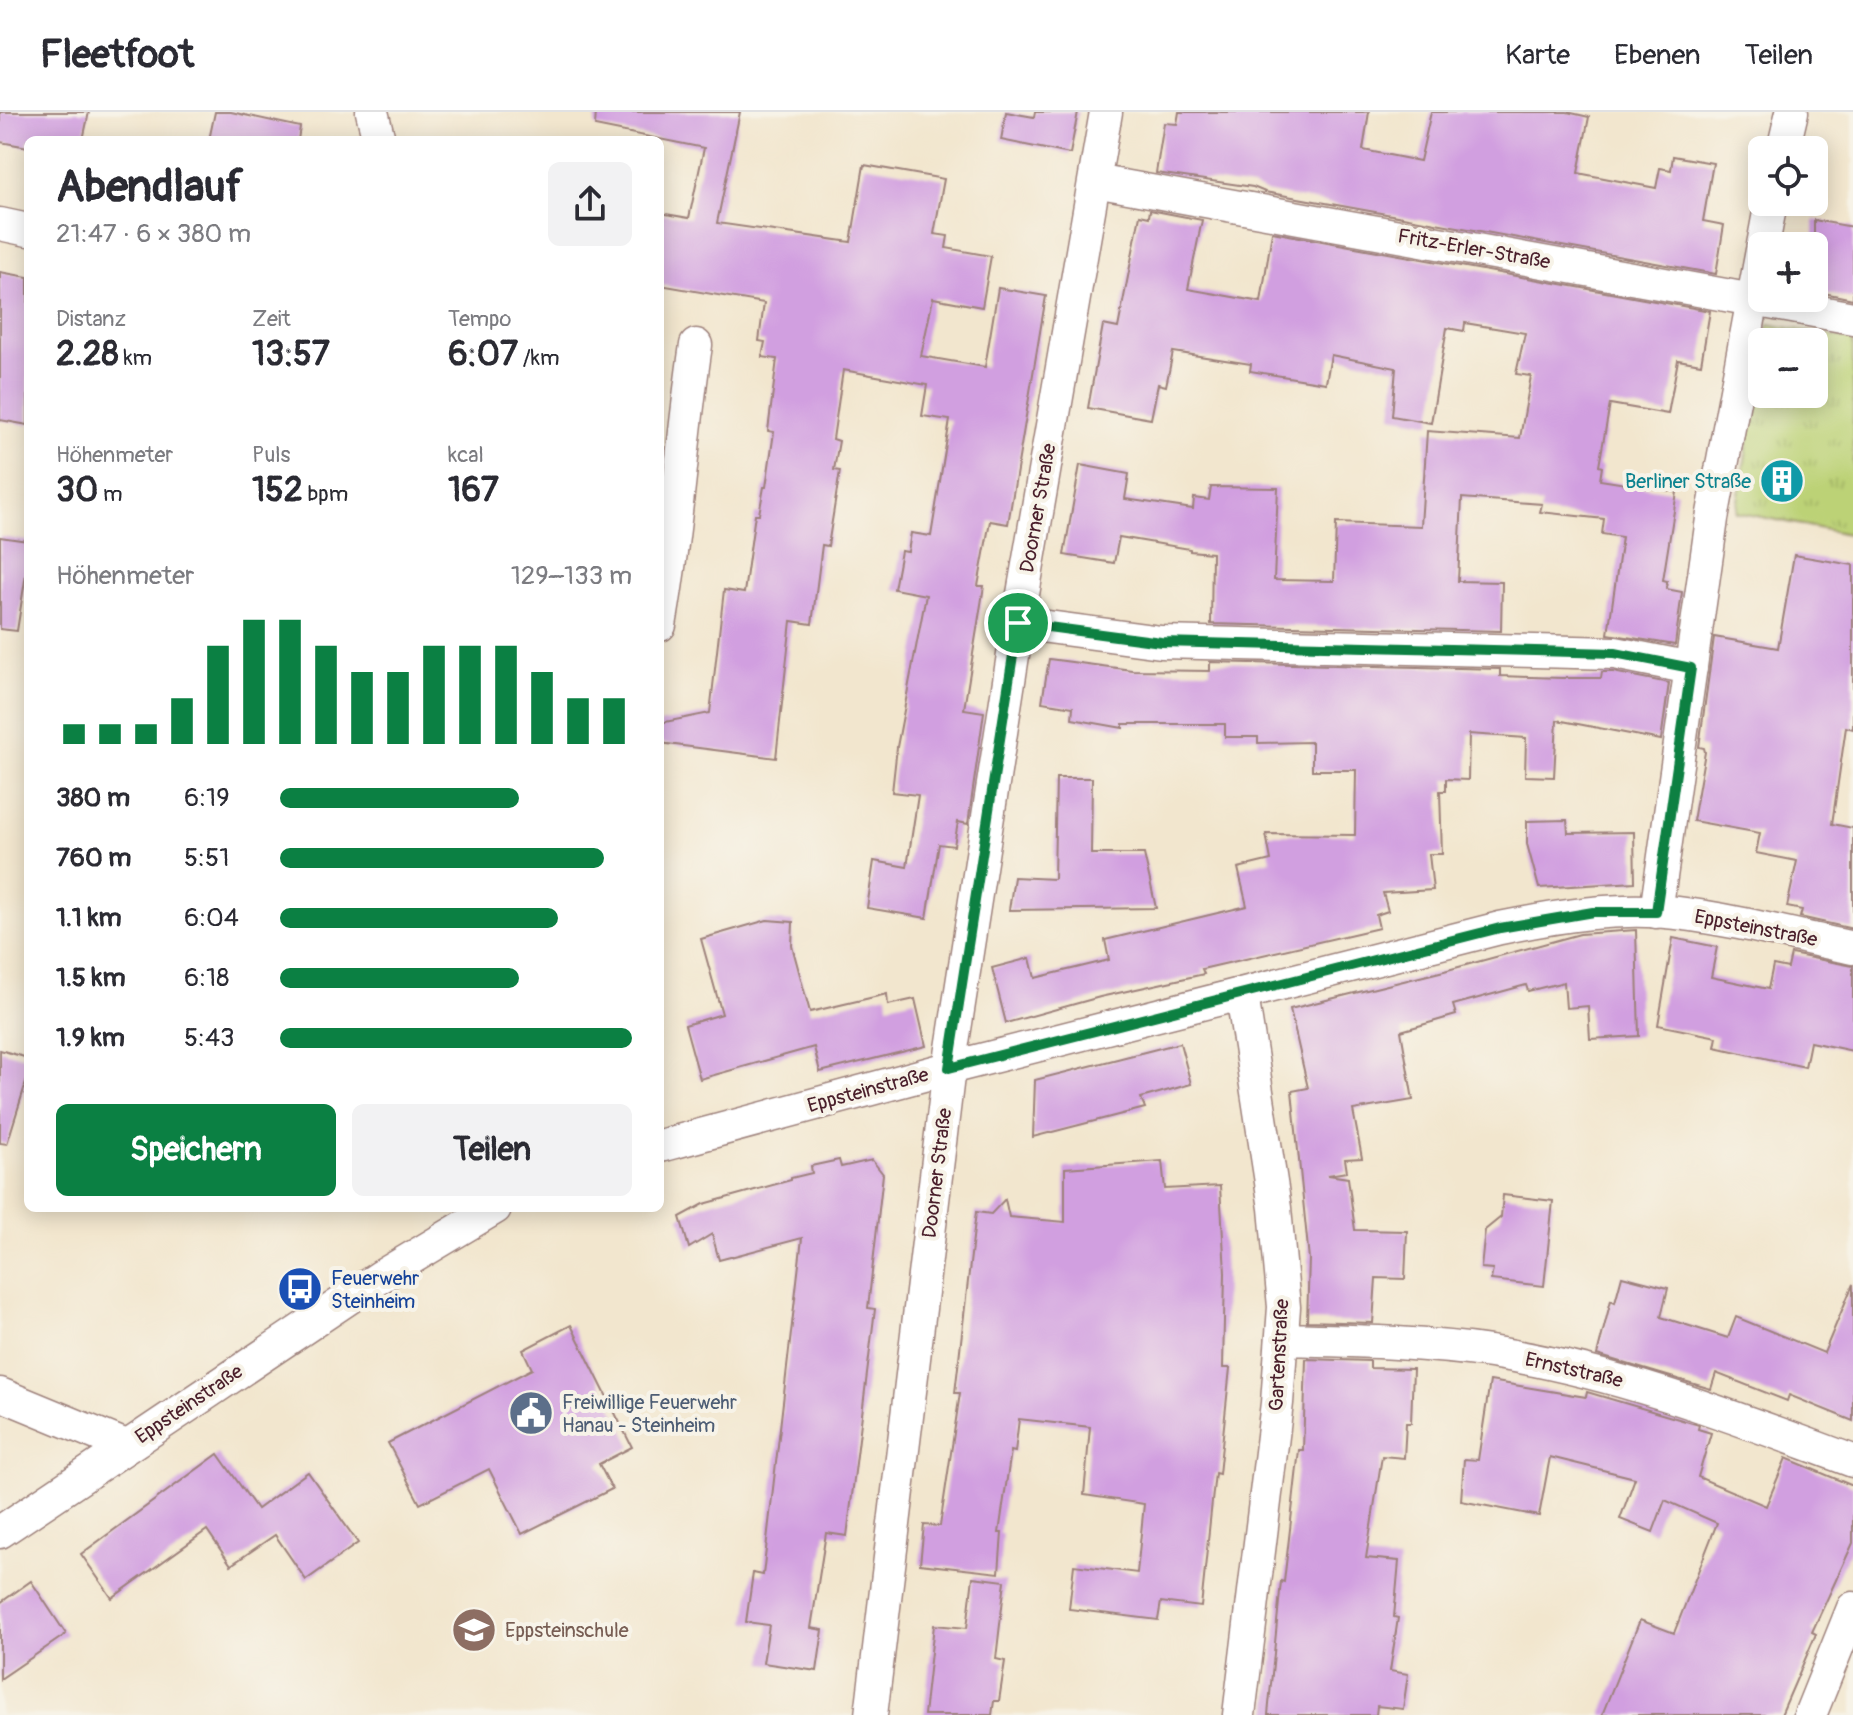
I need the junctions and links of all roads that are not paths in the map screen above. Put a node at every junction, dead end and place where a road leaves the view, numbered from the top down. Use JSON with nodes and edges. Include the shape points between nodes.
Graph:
{"nodes":[{"id":1,"x":372,"y":112,"type":"edge"},
{"id":2,"x":1106,"y":112,"type":"edge"},
{"id":3,"x":1792,"y":112,"type":"edge"},
{"id":4,"x":378,"y":136,"type":"edge"},
{"id":5,"x":1786,"y":136,"type":"edge"},
{"id":6,"x":1095,"y":181,"type":"junction"},
{"id":7,"x":0,"y":224,"type":"edge"},
{"id":8,"x":24,"y":229,"type":"edge"},
{"id":9,"x":1748,"y":297,"type":"edge"},
{"id":10,"x":1749,"y":312,"type":"edge"},
{"id":11,"x":1822,"y":312,"type":"edge"},
{"id":12,"x":1853,"y":318,"type":"edge"},
{"id":13,"x":696,"y":345,"type":"dead end"},
{"id":14,"x":673,"y":404,"type":"edge"},
{"id":15,"x":664,"y":603,"type":"edge"},
{"id":16,"x":1018,"y":623,"type":"junction"},
{"id":17,"x":1691,"y":668,"type":"junction"},
{"id":18,"x":1656,"y":912,"type":"junction"},
{"id":19,"x":1853,"y":948,"type":"edge"},
{"id":20,"x":1242,"y":995,"type":"junction"},
{"id":21,"x":949,"y":1068,"type":"junction"},
{"id":22,"x":664,"y":1127,"type":"edge"},
{"id":23,"x":726,"y":1129,"type":"junction"},
{"id":24,"x":664,"y":1145,"type":"edge"},
{"id":25,"x":449,"y":1212,"type":"edge"},
{"id":26,"x":488,"y":1212,"type":"edge"},
{"id":27,"x":380,"y":1277,"type":"junction"},
{"id":28,"x":1282,"y":1339,"type":"junction"},
{"id":29,"x":0,"y":1394,"type":"edge"},
{"id":30,"x":126,"y":1446,"type":"junction"},
{"id":31,"x":1853,"y":1461,"type":"edge"},
{"id":32,"x":0,"y":1532,"type":"edge"},
{"id":33,"x":1853,"y":1608,"type":"edge"},
{"id":34,"x":871,"y":1715,"type":"edge"},
{"id":35,"x":1239,"y":1715,"type":"edge"},
{"id":36,"x":1810,"y":1715,"type":"edge"}],
"edges":[{"from":1,"to":4,"type":"street"},
{"from":2,"to":6,"type":"street","name":"Doorner Straße"},
{"from":3,"to":5,"type":"street"},
{"from":6,"to":9,"type":"street","name":"Fritz-Erler-Straße"},
{"from":6,"to":16,"type":"street","name":"Doorner Straße"},
{"from":7,"to":8,"type":"street"},
{"from":10,"to":17,"type":"street"},
{"from":11,"to":12,"type":"street","name":"Fritz-Erler-Straße"},
{"from":13,"to":14,"type":"street"},
{"from":14,"to":15,"type":"street","via":[[670,569]]},
{"from":16,"to":17,"type":"street","via":[[1161,642],[1615,653]]},
{"from":16,"to":21,"type":"street","name":"Doorner Straße"},
{"from":17,"to":18,"type":"street"},
{"from":18,"to":19,"type":"street","name":"Eppsteinstraße"},
{"from":18,"to":20,"type":"street","name":"Eppsteinstraße","via":[[1593,912],[1500,928]]},
{"from":20,"to":21,"type":"street","name":"Eppsteinstraße"},
{"from":20,"to":28,"type":"street","name":"Gartenstraße","via":[[1282,1265]]},
{"from":21,"to":23,"type":"street","name":"Eppsteinstraße"},
{"from":21,"to":34,"type":"street","name":"Doorner Straße"},
{"from":22,"to":23,"type":"street","name":"Eppsteinstraße"},
{"from":23,"to":24,"type":"street","name":"Eppsteinstraße"},
{"from":25,"to":27,"type":"street","name":"Eppsteinstraße"},
{"from":26,"to":27,"type":"street","name":"Eppsteinstraße"},
{"from":27,"to":30,"type":"street","name":"Eppsteinstraße"},
{"from":28,"to":31,"type":"street","name":"Ernststraße","via":[[1447,1346],[1533,1360],[1675,1396]]},
{"from":28,"to":35,"type":"street","name":"Gartenstraße"},
{"from":29,"to":30,"type":"street"},
{"from":30,"to":32,"type":"street","name":"Eppsteinstraße"},
{"from":33,"to":36,"type":"street"}]}
